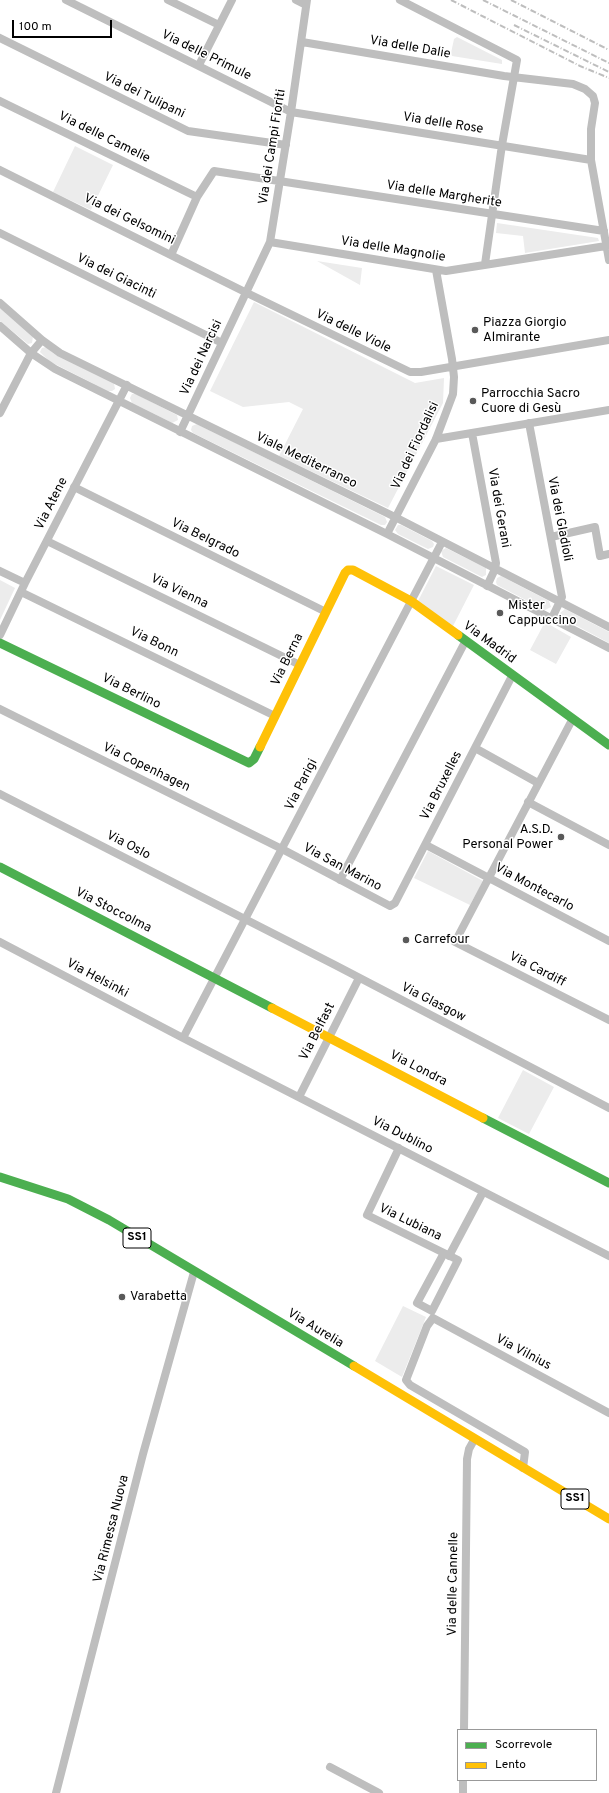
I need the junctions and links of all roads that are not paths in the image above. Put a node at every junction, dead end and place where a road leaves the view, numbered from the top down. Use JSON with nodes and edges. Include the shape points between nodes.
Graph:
{"nodes":[{"id":1,"x":66,"y":0,"type":"edge"},
{"id":2,"x":168,"y":0,"type":"edge"},
{"id":3,"x":232,"y":0,"type":"edge"},
{"id":4,"x":296,"y":0,"type":"edge"},
{"id":5,"x":400,"y":0,"type":"edge"},
{"id":6,"x":306,"y":2,"type":"edge"},
{"id":7,"x":219,"y":25,"type":"junction"},
{"id":8,"x":0,"y":38,"type":"edge"},
{"id":9,"x":302,"y":42,"type":"junction"},
{"id":10,"x":199,"y":65,"type":"junction"},
{"id":11,"x":514,"y":77,"type":"junction"},
{"id":12,"x":0,"y":101,"type":"edge"},
{"id":13,"x":291,"y":112,"type":"junction"},
{"id":14,"x":286,"y":145,"type":"junction"},
{"id":15,"x":502,"y":145,"type":"junction"},
{"id":16,"x":591,"y":160,"type":"junction"},
{"id":17,"x":0,"y":170,"type":"edge"},
{"id":18,"x":281,"y":180,"type":"junction"},
{"id":19,"x":197,"y":197,"type":"junction"},
{"id":20,"x":492,"y":215,"type":"junction"},
{"id":21,"x":604,"y":231,"type":"junction"},
{"id":22,"x":0,"y":233,"type":"edge"},
{"id":23,"x":270,"y":242,"type":"junction"},
{"id":24,"x":606,"y":246,"type":"junction"},
{"id":25,"x":171,"y":255,"type":"junction"},
{"id":26,"x":609,"y":260,"type":"edge"},
{"id":27,"x":484,"y":264,"type":"junction"},
{"id":28,"x":436,"y":270,"type":"junction"},
{"id":29,"x":247,"y":293,"type":"junction"},
{"id":30,"x":0,"y":303,"type":"edge"},
{"id":31,"x":0,"y":326,"type":"edge"},
{"id":32,"x":42,"y":340,"type":"junction"},
{"id":33,"x":609,"y":340,"type":"edge"},
{"id":34,"x":222,"y":343,"type":"junction"},
{"id":35,"x":31,"y":353,"type":"junction"},
{"id":36,"x":453,"y":367,"type":"junction"},
{"id":37,"x":127,"y":385,"type":"junction"},
{"id":38,"x":119,"y":402,"type":"junction"},
{"id":39,"x":609,"y":410,"type":"edge"},
{"id":40,"x":0,"y":413,"type":"edge"},
{"id":41,"x":188,"y":416,"type":"junction"},
{"id":42,"x":529,"y":423,"type":"junction"},
{"id":43,"x":180,"y":432,"type":"junction"},
{"id":44,"x":472,"y":433,"type":"junction"},
{"id":45,"x":436,"y":439,"type":"junction"},
{"id":46,"x":74,"y":487,"type":"junction"},
{"id":47,"x":395,"y":517,"type":"junction"},
{"id":48,"x":387,"y":534,"type":"junction"},
{"id":49,"x":551,"y":537,"type":"junction"},
{"id":50,"x":47,"y":541,"type":"junction"},
{"id":51,"x":442,"y":542,"type":"junction"},
{"id":52,"x":609,"y":554,"type":"edge"},
{"id":53,"x":433,"y":559,"type":"junction"},
{"id":54,"x":495,"y":569,"type":"junction"},
{"id":55,"x":349,"y":570,"type":"joint"},
{"id":56,"x":0,"y":571,"type":"edge"},
{"id":57,"x":25,"y":583,"type":"junction"},
{"id":58,"x":488,"y":586,"type":"junction"},
{"id":59,"x":21,"y":592,"type":"junction"},
{"id":60,"x":410,"y":601,"type":"junction"},
{"id":61,"x":560,"y":601,"type":"junction"},
{"id":62,"x":326,"y":612,"type":"junction"},
{"id":63,"x":552,"y":618,"type":"junction"},
{"id":64,"x":609,"y":627,"type":"edge"},
{"id":65,"x":0,"y":635,"type":"edge"},
{"id":66,"x":465,"y":642,"type":"junction"},
{"id":67,"x":0,"y":643,"type":"edge"},
{"id":68,"x":609,"y":648,"type":"edge"},
{"id":69,"x":300,"y":665,"type":"junction"},
{"id":70,"x":512,"y":676,"type":"junction"},
{"id":71,"x":0,"y":709,"type":"edge"},
{"id":72,"x":275,"y":716,"type":"junction"},
{"id":73,"x":572,"y":720,"type":"junction"},
{"id":74,"x":609,"y":745,"type":"edge"},
{"id":75,"x":475,"y":748,"type":"junction"},
{"id":76,"x":250,"y":762,"type":"joint"},
{"id":77,"x":538,"y":783,"type":"junction"},
{"id":78,"x":0,"y":794,"type":"edge"},
{"id":79,"x":528,"y":802,"type":"junction"},
{"id":80,"x":426,"y":845,"type":"junction"},
{"id":81,"x":609,"y":845,"type":"edge"},
{"id":82,"x":282,"y":849,"type":"junction"},
{"id":83,"x":0,"y":867,"type":"edge"},
{"id":84,"x":489,"y":878,"type":"junction"},
{"id":85,"x":340,"y":880,"type":"junction"},
{"id":86,"x":392,"y":906,"type":"joint"},
{"id":87,"x":245,"y":920,"type":"junction"},
{"id":88,"x":609,"y":941,"type":"edge"},
{"id":89,"x":0,"y":942,"type":"edge"},
{"id":90,"x":215,"y":978,"type":"junction"},
{"id":91,"x":359,"y":978,"type":"junction"},
{"id":92,"x":609,"y":1020,"type":"edge"},
{"id":93,"x":183,"y":1038,"type":"junction"},
{"id":94,"x":329,"y":1038,"type":"junction"},
{"id":95,"x":299,"y":1097,"type":"junction"},
{"id":96,"x":609,"y":1108,"type":"edge"},
{"id":97,"x":399,"y":1148,"type":"junction"},
{"id":98,"x":0,"y":1177,"type":"edge"},
{"id":99,"x":609,"y":1183,"type":"edge"},
{"id":100,"x":483,"y":1192,"type":"junction"},
{"id":101,"x":446,"y":1254,"type":"junction"},
{"id":102,"x":609,"y":1256,"type":"edge"},
{"id":103,"x":194,"y":1272,"type":"junction"},
{"id":104,"x":432,"y":1314,"type":"junction"},
{"id":105,"x":609,"y":1413,"type":"edge"},
{"id":106,"x":474,"y":1440,"type":"junction"},
{"id":107,"x":523,"y":1468,"type":"junction"},
{"id":108,"x":609,"y":1519,"type":"edge"},
{"id":109,"x":464,"y":1729,"type":"edge"},
{"id":110,"x":330,"y":1767,"type":"dead end"},
{"id":111,"x":463,"y":1781,"type":"edge"},
{"id":112,"x":56,"y":1793,"type":"edge"},
{"id":113,"x":379,"y":1793,"type":"edge"},
{"id":114,"x":463,"y":1793,"type":"edge"}],
"edges":[{"from":1,"to":10,"type":"street","name":"Via delle Primule"},
{"from":2,"to":7,"type":"street"},
{"from":3,"to":7,"type":"street"},
{"from":4,"to":6,"type":"street"},
{"from":5,"to":11,"type":"street","via":[[517,60]]},
{"from":6,"to":9,"type":"street","name":"Via dei Campi Fioriti"},
{"from":7,"to":10,"type":"street"},
{"from":8,"to":14,"type":"street","name":"Via dei Tulipani","via":[[188,131]]},
{"from":9,"to":11,"type":"street","name":"Via delle Dalie"},
{"from":9,"to":13,"type":"street","name":"Via dei Campi Fioriti"},
{"from":10,"to":13,"type":"street","name":"Via delle Primule"},
{"from":11,"to":15,"type":"street"},
{"from":11,"to":16,"type":"street","name":"Via delle Dalie","via":[[576,85],[591,94],[595,103],[591,129]]},
{"from":12,"to":19,"type":"street","name":"Via delle Camelie"},
{"from":13,"to":14,"type":"street","name":"Via dei Campi Fioriti"},
{"from":13,"to":15,"type":"street","name":"Via delle Rose"},
{"from":14,"to":18,"type":"street","name":"Via dei Campi Fioriti"},
{"from":15,"to":16,"type":"street","name":"Via delle Rose"},
{"from":15,"to":20,"type":"street"},
{"from":16,"to":21,"type":"street","name":"Via delle Dalie"},
{"from":17,"to":25,"type":"street","name":"Via dei Gelsomini"},
{"from":18,"to":19,"type":"street","name":"Via delle Margherite","via":[[214,170]]},
{"from":18,"to":20,"type":"street","name":"Via delle Margherite"},
{"from":18,"to":23,"type":"street","name":"Via dei Campi Fioriti"},
{"from":19,"to":25,"type":"street"},
{"from":20,"to":21,"type":"street","name":"Via delle Margherite"},
{"from":20,"to":27,"type":"street"},
{"from":21,"to":24,"type":"street","name":"Via delle Dalie"},
{"from":22,"to":34,"type":"street","name":"Via dei Giacinti"},
{"from":23,"to":28,"type":"street","name":"Via delle Magnolie"},
{"from":23,"to":29,"type":"street","name":"Via dei Campi Fioriti"},
{"from":24,"to":26,"type":"street","name":"Via delle Dalie"},
{"from":24,"to":27,"type":"street","name":"Via delle Magnolie"},
{"from":25,"to":29,"type":"street","name":"Via dei Gelsomini"},
{"from":27,"to":28,"type":"street","name":"Via delle Magnolie","via":[[450,271]]},
{"from":28,"to":36,"type":"street","name":"Via dei Fiordalisi"},
{"from":29,"to":34,"type":"street","name":"Via dei Narcisi"},
{"from":29,"to":36,"type":"street","name":"Via delle Viole","via":[[408,372],[418,373]]},
{"from":30,"to":32,"type":"street","name":"Viale Mediterraneo"},
{"from":31,"to":35,"type":"street"},
{"from":32,"to":35,"type":"street"},
{"from":32,"to":37,"type":"street","name":"Viale Mediterraneo","via":[[63,355]]},
{"from":33,"to":36,"type":"street","name":"Via delle Viole"},
{"from":34,"to":41,"type":"street","name":"Via dei Narcisi"},
{"from":35,"to":38,"type":"street","via":[[52,367]]},
{"from":35,"to":40,"type":"street"},
{"from":36,"to":45,"type":"street","name":"Via dei Fiordalisi","via":[[452,394]]},
{"from":37,"to":38,"type":"street","name":"Via Atene"},
{"from":37,"to":41,"type":"street","name":"Viale Mediterraneo"},
{"from":38,"to":43,"type":"street"},
{"from":38,"to":46,"type":"street","name":"Via Atene"},
{"from":39,"to":42,"type":"street"},
{"from":41,"to":43,"type":"street","name":"Via dei Narcisi"},
{"from":41,"to":47,"type":"street","name":"Viale Mediterraneo"},
{"from":42,"to":44,"type":"street"},
{"from":42,"to":49,"type":"street","name":"Via dei Gladioli"},
{"from":43,"to":48,"type":"street"},
{"from":44,"to":45,"type":"street"},
{"from":44,"to":54,"type":"street","name":"Via dei Gerani"},
{"from":45,"to":47,"type":"street","name":"Via dei Fiordalisi"},
{"from":46,"to":50,"type":"street","name":"Via Atene"},
{"from":46,"to":62,"type":"street","name":"Via Belgrado"},
{"from":47,"to":48,"type":"street","name":"Via dei Fiordalisi"},
{"from":47,"to":51,"type":"street","name":"Viale Mediterraneo"},
{"from":48,"to":53,"type":"street"},
{"from":49,"to":52,"type":"street","via":[[595,527],[600,556]]},
{"from":49,"to":61,"type":"street","name":"Via dei Gladioli","via":[[562,597]]},
{"from":50,"to":57,"type":"street","name":"Via Atene"},
{"from":50,"to":69,"type":"street","name":"Via Vienna"},
{"from":51,"to":53,"type":"street","name":"Via Parigi"},
{"from":51,"to":54,"type":"street","name":"Viale Mediterraneo"},
{"from":53,"to":58,"type":"street"},
{"from":53,"to":60,"type":"street","name":"Via Parigi"},
{"from":54,"to":58,"type":"street","name":"Via dei Gerani"},
{"from":54,"to":61,"type":"street","name":"Viale Mediterraneo"},
{"from":55,"to":60,"type":"street","name":"Via Madrid"},
{"from":55,"to":62,"type":"street","name":"Via Berna","via":[[345,573]]},
{"from":56,"to":57,"type":"street"},
{"from":57,"to":59,"type":"street","name":"Via Atene"},
{"from":58,"to":63,"type":"street"},
{"from":59,"to":65,"type":"street","name":"Via Atene"},
{"from":59,"to":72,"type":"street","name":"Via Bonn"},
{"from":60,"to":66,"type":"street","name":"Via Madrid"},
{"from":60,"to":82,"type":"street","name":"Via Parigi"},
{"from":61,"to":63,"type":"street","name":"Via dei Gladioli"},
{"from":61,"to":64,"type":"street","name":"Viale Mediterraneo"},
{"from":62,"to":69,"type":"street","name":"Via Berna"},
{"from":63,"to":68,"type":"street"},
{"from":66,"to":70,"type":"street","name":"Via Madrid"},
{"from":66,"to":85,"type":"street"},
{"from":67,"to":76,"type":"street","name":"Via Berlino","via":[[245,762]]},
{"from":69,"to":72,"type":"street","name":"Via Berna"},
{"from":70,"to":73,"type":"street","name":"Via Madrid"},
{"from":70,"to":75,"type":"street","name":"Via Bruxelles"},
{"from":71,"to":82,"type":"street","name":"Via Copenhagen"},
{"from":72,"to":76,"type":"street","name":"Via Berna","via":[[254,759]]},
{"from":73,"to":74,"type":"street","name":"Via Madrid"},
{"from":73,"to":77,"type":"street"},
{"from":75,"to":77,"type":"street"},
{"from":75,"to":80,"type":"street","name":"Via Bruxelles"},
{"from":77,"to":79,"type":"street"},
{"from":78,"to":87,"type":"street","name":"Via Oslo"},
{"from":79,"to":81,"type":"street"},
{"from":79,"to":84,"type":"street"},
{"from":80,"to":84,"type":"street","name":"Via Montecarlo"},
{"from":80,"to":86,"type":"street","name":"Via Bruxelles"},
{"from":82,"to":85,"type":"street","name":"Via San Marino"},
{"from":82,"to":87,"type":"street","name":"Via Parigi"},
{"from":83,"to":90,"type":"street","name":"Via Stoccolma"},
{"from":84,"to":88,"type":"street","name":"Via Montecarlo"},
{"from":84,"to":92,"type":"street","name":"Via Cardiff","via":[[455,942]]},
{"from":85,"to":86,"type":"street","name":"Via San Marino"},
{"from":87,"to":90,"type":"street","name":"Via Parigi"},
{"from":87,"to":91,"type":"street","name":"Via Glasgow"},
{"from":89,"to":93,"type":"street","name":"Via Helsinki"},
{"from":90,"to":93,"type":"street","name":"Via Parigi"},
{"from":90,"to":94,"type":"street","name":"Via Londra"},
{"from":91,"to":94,"type":"street","name":"Via Belfast"},
{"from":91,"to":96,"type":"street","name":"Via Glasgow"},
{"from":93,"to":95,"type":"street","name":"Via Dublino"},
{"from":94,"to":95,"type":"street","name":"Via Belfast"},
{"from":94,"to":99,"type":"street","name":"Via Londra"},
{"from":95,"to":97,"type":"street","name":"Via Dublino"},
{"from":97,"to":100,"type":"street","name":"Via Dublino"},
{"from":97,"to":101,"type":"street","name":"Via Lubiana","via":[[367,1215]]},
{"from":98,"to":103,"type":"street","name":"Via Aurelia","number":"SS1","via":[[83,1206]]},
{"from":100,"to":101,"type":"street","name":"Via Lubiana"},
{"from":100,"to":102,"type":"street","name":"Via Dublino"},
{"from":101,"to":104,"type":"street","via":[[458,1260]]},
{"from":101,"to":104,"type":"street","name":"Via Vilnius","via":[[418,1303]]},
{"from":103,"to":106,"type":"street","name":"Via Aurelia","number":"SS1"},
{"from":103,"to":112,"type":"street","name":"Via Rimessa Nuova","via":[[143,1454]]},
{"from":104,"to":105,"type":"street","name":"Via Vilnius"},
{"from":104,"to":107,"type":"street","via":[[406,1380],[410,1385],[525,1452]]},
{"from":106,"to":107,"type":"street","name":"Via Aurelia","number":"SS1"},
{"from":106,"to":109,"type":"street","name":"Via delle Cannelle","via":[[467,1459]]},
{"from":107,"to":108,"type":"street","name":"Via Aurelia","number":"SS1"},
{"from":110,"to":113,"type":"street"},
{"from":111,"to":114,"type":"street"}]}
